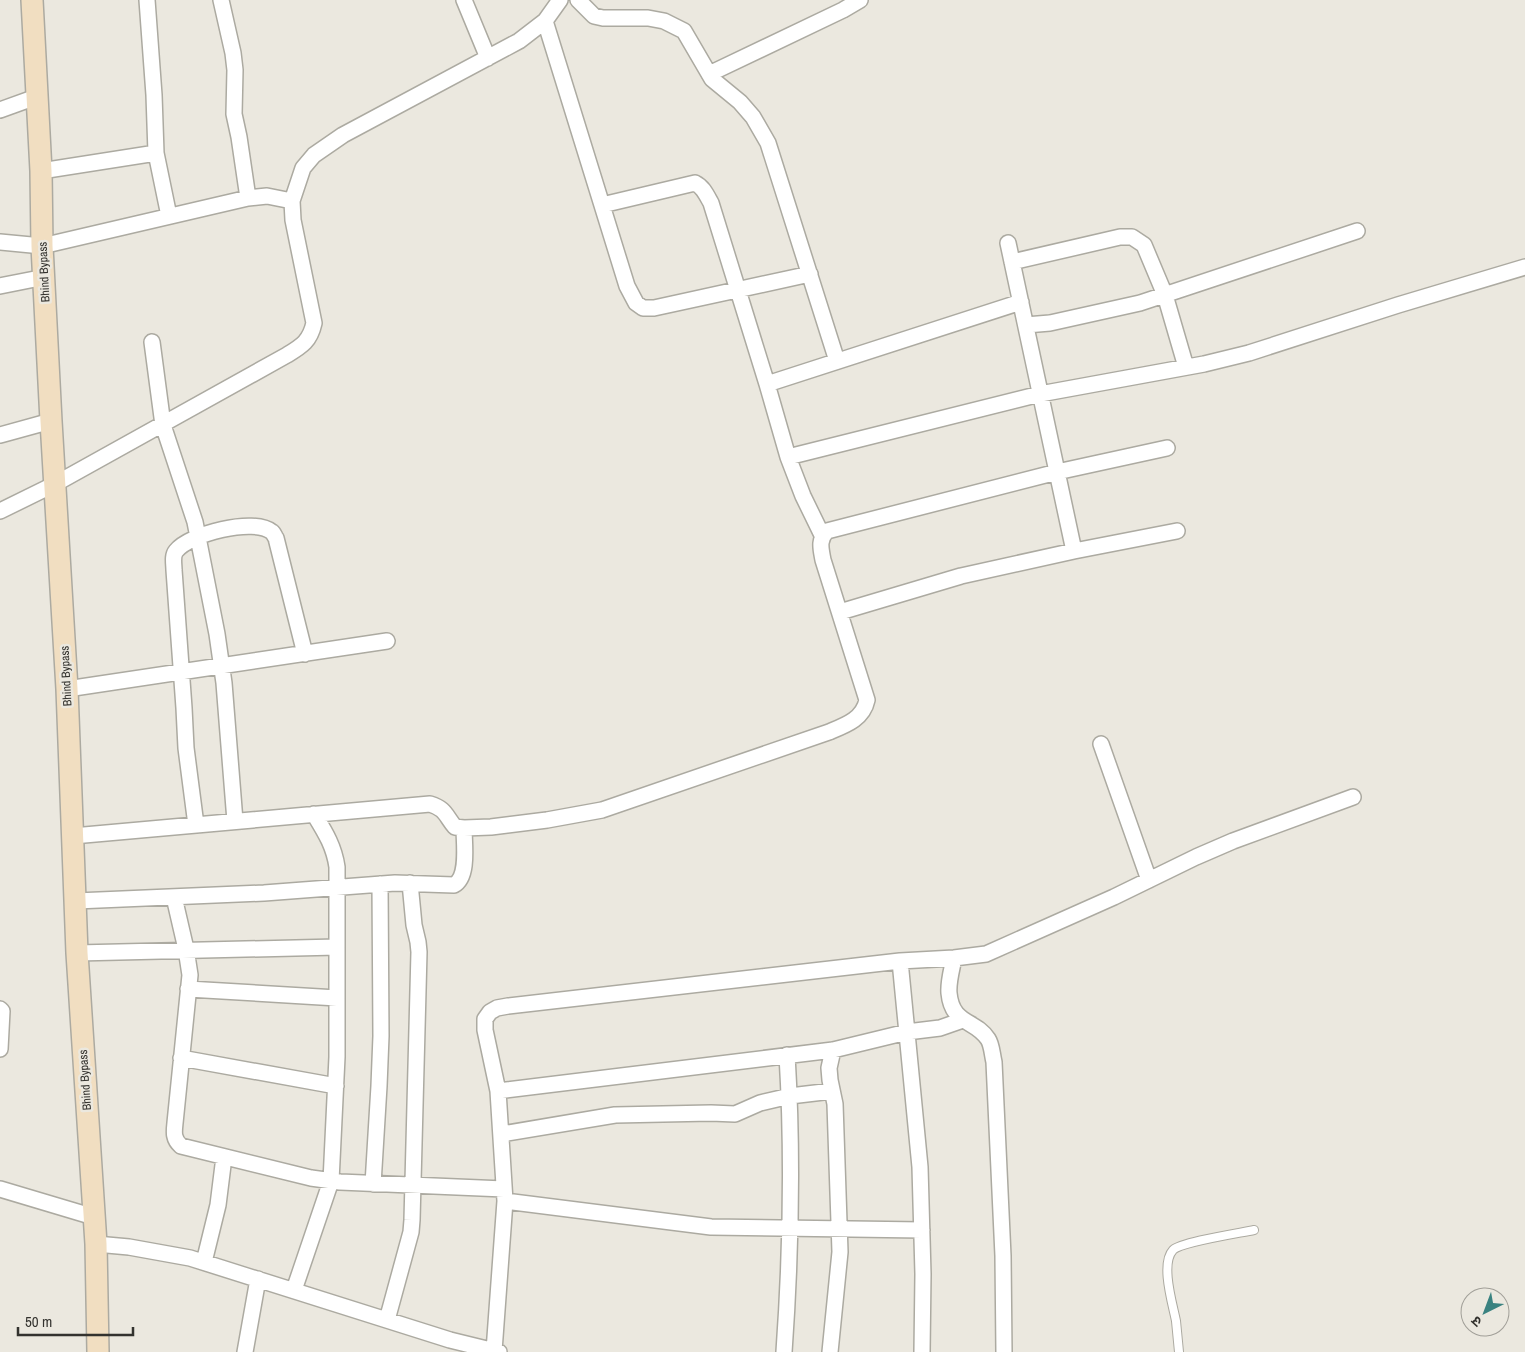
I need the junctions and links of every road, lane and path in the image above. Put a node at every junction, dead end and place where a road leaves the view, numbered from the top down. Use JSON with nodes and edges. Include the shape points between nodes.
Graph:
{"nodes":[{"id":1,"x":32,"y":0,"type":"edge"},
{"id":2,"x":147,"y":0,"type":"edge"},
{"id":3,"x":221,"y":0,"type":"edge"},
{"id":4,"x":464,"y":0,"type":"edge"},
{"id":5,"x":560,"y":0,"type":"edge"},
{"id":6,"x":578,"y":0,"type":"edge"},
{"id":7,"x":860,"y":0,"type":"edge"},
{"id":8,"x":545,"y":21,"type":"junction"},
{"id":9,"x":488,"y":58,"type":"junction"},
{"id":10,"x":709,"y":74,"type":"junction"},
{"id":11,"x":36,"y":97,"type":"junction"},
{"id":12,"x":0,"y":110,"type":"edge"},
{"id":13,"x":156,"y":153,"type":"junction"},
{"id":14,"x":41,"y":171,"type":"junction"},
{"id":15,"x":248,"y":198,"type":"junction"},
{"id":16,"x":292,"y":201,"type":"junction"},
{"id":17,"x":602,"y":204,"type":"junction"},
{"id":18,"x":169,"y":216,"type":"junction"},
{"id":19,"x":1356,"y":231,"type":"dead end"},
{"id":20,"x":0,"y":242,"type":"edge"},
{"id":21,"x":1008,"y":243,"type":"dead end"},
{"id":22,"x":42,"y":246,"type":"junction"},
{"id":23,"x":1012,"y":262,"type":"junction"},
{"id":24,"x":1525,"y":267,"type":"edge"},
{"id":25,"x":810,"y":274,"type":"junction"},
{"id":26,"x":45,"y":276,"type":"junction"},
{"id":27,"x":0,"y":286,"type":"edge"},
{"id":28,"x":738,"y":290,"type":"junction"},
{"id":29,"x":1165,"y":295,"type":"junction"},
{"id":30,"x":1021,"y":302,"type":"junction"},
{"id":31,"x":1026,"y":325,"type":"junction"},
{"id":32,"x":152,"y":342,"type":"dead end"},
{"id":33,"x":837,"y":361,"type":"junction"},
{"id":34,"x":1186,"y":367,"type":"junction"},
{"id":35,"x":767,"y":384,"type":"junction"},
{"id":36,"x":1040,"y":394,"type":"junction"},
{"id":37,"x":51,"y":421,"type":"junction"},
{"id":38,"x":162,"y":425,"type":"junction"},
{"id":39,"x":0,"y":435,"type":"edge"},
{"id":40,"x":1167,"y":448,"type":"dead end"},
{"id":41,"x":788,"y":456,"type":"junction"},
{"id":42,"x":1057,"y":472,"type":"junction"},
{"id":43,"x":55,"y":484,"type":"junction"},
{"id":44,"x":0,"y":511,"type":"edge"},
{"id":45,"x":1177,"y":531,"type":"dead end"},
{"id":46,"x":822,"y":535,"type":"junction"},
{"id":47,"x":198,"y":536,"type":"junction"},
{"id":48,"x":1074,"y":551,"type":"junction"},
{"id":49,"x":840,"y":612,"type":"junction"},
{"id":50,"x":387,"y":641,"type":"dead end"},
{"id":51,"x":305,"y":654,"type":"junction"},
{"id":52,"x":222,"y":666,"type":"junction"},
{"id":53,"x":182,"y":673,"type":"junction"},
{"id":54,"x":67,"y":689,"type":"junction"},
{"id":55,"x":1101,"y":744,"type":"dead end"},
{"id":56,"x":1353,"y":797,"type":"dead end"},
{"id":57,"x":314,"y":814,"type":"junction"},
{"id":58,"x":235,"y":822,"type":"junction"},
{"id":59,"x":196,"y":825,"type":"junction"},
{"id":60,"x":464,"y":828,"type":"junction"},
{"id":61,"x":73,"y":836,"type":"junction"},
{"id":62,"x":1149,"y":880,"type":"junction"},
{"id":63,"x":410,"y":883,"type":"junction"},
{"id":64,"x":380,"y":884,"type":"junction"},
{"id":65,"x":337,"y":888,"type":"junction"},
{"id":66,"x":174,"y":897,"type":"junction"},
{"id":67,"x":76,"y":901,"type":"junction"},
{"id":68,"x":337,"y":947,"type":"junction"},
{"id":69,"x":186,"y":949,"type":"junction"},
{"id":70,"x":77,"y":953,"type":"junction"},
{"id":71,"x":954,"y":958,"type":"junction"},
{"id":72,"x":900,"y":961,"type":"junction"},
{"id":73,"x":188,"y":989,"type":"junction"},
{"id":74,"x":337,"y":998,"type":"junction"},
{"id":75,"x":0,"y":1009,"type":"edge"},
{"id":76,"x":963,"y":1020,"type":"junction"},
{"id":77,"x":907,"y":1032,"type":"junction"},
{"id":78,"x":0,"y":1049,"type":"edge"},
{"id":79,"x":833,"y":1050,"type":"junction"},
{"id":80,"x":787,"y":1056,"type":"junction"},
{"id":81,"x":181,"y":1058,"type":"junction"},
{"id":82,"x":336,"y":1086,"type":"junction"},
{"id":83,"x":498,"y":1091,"type":"junction"},
{"id":84,"x":832,"y":1091,"type":"junction"},
{"id":85,"x":790,"y":1096,"type":"junction"},
{"id":86,"x":502,"y":1134,"type":"junction"},
{"id":87,"x":224,"y":1157,"type":"junction"},
{"id":88,"x":331,"y":1181,"type":"junction"},
{"id":89,"x":373,"y":1184,"type":"junction"},
{"id":90,"x":413,"y":1185,"type":"junction"},
{"id":91,"x":0,"y":1189,"type":"edge"},
{"id":92,"x":505,"y":1195,"type":"junction"},
{"id":93,"x":94,"y":1218,"type":"junction"},
{"id":94,"x":790,"y":1228,"type":"junction"},
{"id":95,"x":840,"y":1228,"type":"junction"},
{"id":96,"x":922,"y":1230,"type":"junction"},
{"id":97,"x":1254,"y":1230,"type":"dead end"},
{"id":98,"x":96,"y":1244,"type":"junction"},
{"id":99,"x":204,"y":1262,"type":"junction"},
{"id":100,"x":258,"y":1279,"type":"junction"},
{"id":101,"x":294,"y":1290,"type":"junction"},
{"id":102,"x":387,"y":1320,"type":"junction"},
{"id":103,"x":497,"y":1351,"type":"edge"},
{"id":104,"x":98,"y":1352,"type":"edge"},
{"id":105,"x":245,"y":1352,"type":"edge"},
{"id":106,"x":784,"y":1352,"type":"edge"},
{"id":107,"x":830,"y":1352,"type":"edge"},
{"id":108,"x":922,"y":1352,"type":"edge"},
{"id":109,"x":1004,"y":1352,"type":"edge"},
{"id":110,"x":1179,"y":1352,"type":"edge"}],
"edges":[{"from":1,"to":11,"type":"street","name":"Bhind Bypass"},
{"from":2,"to":13,"type":"street"},
{"from":3,"to":15,"type":"street","via":[[235,70],[234,114]]},
{"from":4,"to":9,"type":"street"},
{"from":5,"to":8,"type":"street"},
{"from":6,"to":10,"type":"street","via":[[594,16],[648,18],[676,26],[684,31]]},
{"from":7,"to":10,"type":"street"},
{"from":8,"to":9,"type":"street","via":[[530,34]]},
{"from":8,"to":17,"type":"street"},
{"from":9,"to":16,"type":"street","via":[[343,135],[314,155],[303,168]]},
{"from":10,"to":25,"type":"street","via":[[753,117],[768,143]]},
{"from":11,"to":12,"type":"street"},
{"from":11,"to":14,"type":"street","name":"Bhind Bypass"},
{"from":13,"to":14,"type":"street"},
{"from":13,"to":18,"type":"street"},
{"from":14,"to":22,"type":"street","name":"Bhind Bypass"},
{"from":15,"to":16,"type":"street","via":[[267,196]]},
{"from":15,"to":18,"type":"street"},
{"from":16,"to":38,"type":"street","via":[[314,323],[311,335],[287,355]]},
{"from":17,"to":28,"type":"street","via":[[620,269],[636,303],[643,308]]},
{"from":17,"to":28,"type":"street","via":[[694,183],[701,186],[711,203]]},
{"from":18,"to":22,"type":"street"},
{"from":19,"to":29,"type":"street"},
{"from":20,"to":22,"type":"street"},
{"from":21,"to":23,"type":"street"},
{"from":22,"to":26,"type":"street","name":"Bhind Bypass"},
{"from":23,"to":29,"type":"street","via":[[1132,237],[1144,245]]},
{"from":23,"to":30,"type":"street"},
{"from":24,"to":34,"type":"street","via":[[1277,345]]},
{"from":25,"to":28,"type":"street"},
{"from":25,"to":33,"type":"street"},
{"from":26,"to":27,"type":"street"},
{"from":26,"to":37,"type":"street","name":"Bhind Bypass"},
{"from":28,"to":35,"type":"street"},
{"from":29,"to":31,"type":"street","via":[[1087,315]]},
{"from":29,"to":34,"type":"street"},
{"from":30,"to":31,"type":"street"},
{"from":30,"to":33,"type":"street"},
{"from":31,"to":36,"type":"street"},
{"from":32,"to":38,"type":"street"},
{"from":33,"to":35,"type":"street"},
{"from":34,"to":36,"type":"street"},
{"from":35,"to":41,"type":"street"},
{"from":36,"to":41,"type":"street"},
{"from":36,"to":42,"type":"street"},
{"from":37,"to":39,"type":"street"},
{"from":37,"to":43,"type":"street","name":"Bhind Bypass"},
{"from":38,"to":43,"type":"street"},
{"from":38,"to":47,"type":"street"},
{"from":40,"to":42,"type":"street"},
{"from":41,"to":46,"type":"street"},
{"from":42,"to":46,"type":"street","via":[[837,528]]},
{"from":42,"to":48,"type":"street"},
{"from":43,"to":44,"type":"street"},
{"from":43,"to":54,"type":"street","name":"Bhind Bypass"},
{"from":45,"to":48,"type":"street"},
{"from":46,"to":49,"type":"street","via":[[823,560]]},
{"from":47,"to":51,"type":"street","via":[[250,526],[272,532]]},
{"from":47,"to":52,"type":"street"},
{"from":47,"to":53,"type":"street","via":[[176,551],[174,558]]},
{"from":48,"to":49,"type":"street","via":[[961,576]]},
{"from":49,"to":60,"type":"street","via":[[867,700],[866,707],[852,722],[602,810],[546,820]]},
{"from":50,"to":51,"type":"street"},
{"from":51,"to":52,"type":"street"},
{"from":52,"to":53,"type":"street"},
{"from":52,"to":58,"type":"street"},
{"from":53,"to":54,"type":"street"},
{"from":53,"to":59,"type":"street","via":[[186,748]]},
{"from":54,"to":61,"type":"street","name":"Bhind Bypass"},
{"from":55,"to":62,"type":"street"},
{"from":56,"to":62,"type":"street","via":[[1196,857]]},
{"from":57,"to":58,"type":"street"},
{"from":57,"to":60,"type":"street","via":[[430,804],[440,807],[455,827]]},
{"from":57,"to":65,"type":"street","via":[[335,852]]},
{"from":58,"to":59,"type":"street"},
{"from":59,"to":61,"type":"street"},
{"from":60,"to":63,"type":"street","via":[[464,871],[459,883],[447,886]]},
{"from":61,"to":67,"type":"street","name":"Bhind Bypass"},
{"from":62,"to":71,"type":"street","via":[[999,949]]},
{"from":63,"to":64,"type":"street"},
{"from":63,"to":90,"type":"street","via":[[419,952]]},
{"from":64,"to":65,"type":"street"},
{"from":64,"to":89,"type":"street","via":[[381,1036]]},
{"from":65,"to":66,"type":"street"},
{"from":65,"to":68,"type":"street"},
{"from":66,"to":67,"type":"street"},
{"from":66,"to":69,"type":"street"},
{"from":67,"to":70,"type":"street","name":"Bhind Bypass"},
{"from":68,"to":69,"type":"street"},
{"from":68,"to":74,"type":"street"},
{"from":69,"to":70,"type":"street"},
{"from":69,"to":73,"type":"street","via":[[190,975]]},
{"from":70,"to":93,"type":"street","name":"Bhind Bypass"},
{"from":71,"to":72,"type":"street"},
{"from":71,"to":76,"type":"street","via":[[948,991],[950,1003]]},
{"from":72,"to":77,"type":"street"},
{"from":72,"to":83,"type":"street","via":[[497,1008],[485,1019],[485,1030]]},
{"from":73,"to":74,"type":"street"},
{"from":73,"to":81,"type":"street"},
{"from":74,"to":82,"type":"street"},
{"from":75,"to":78,"type":"street"},
{"from":76,"to":77,"type":"street","via":[[940,1028]]},
{"from":76,"to":109,"type":"street","via":[[987,1038],[994,1062]]},
{"from":77,"to":79,"type":"street"},
{"from":77,"to":96,"type":"street","via":[[920,1167]]},
{"from":79,"to":80,"type":"street"},
{"from":79,"to":84,"type":"street","via":[[829,1068]]},
{"from":80,"to":83,"type":"street"},
{"from":80,"to":85,"type":"street"},
{"from":81,"to":82,"type":"street"},
{"from":81,"to":87,"type":"street","via":[[174,1123],[176,1141],[188,1149]]},
{"from":82,"to":88,"type":"street"},
{"from":83,"to":86,"type":"street"},
{"from":84,"to":85,"type":"street"},
{"from":84,"to":95,"type":"street"},
{"from":85,"to":86,"type":"street","via":[[760,1103],[734,1114],[615,1115]]},
{"from":85,"to":94,"type":"street"},
{"from":86,"to":92,"type":"street"},
{"from":87,"to":88,"type":"street"},
{"from":87,"to":99,"type":"street","via":[[218,1205]]},
{"from":88,"to":89,"type":"street"},
{"from":88,"to":101,"type":"street"},
{"from":89,"to":90,"type":"street"},
{"from":90,"to":92,"type":"street"},
{"from":90,"to":102,"type":"street","via":[[411,1232]]},
{"from":91,"to":93,"type":"street"},
{"from":92,"to":94,"type":"street","via":[[711,1227]]},
{"from":92,"to":103,"type":"street"},
{"from":93,"to":98,"type":"street","name":"Bhind Bypass"},
{"from":94,"to":95,"type":"street"},
{"from":94,"to":106,"type":"street"},
{"from":95,"to":96,"type":"street"},
{"from":95,"to":107,"type":"street"},
{"from":96,"to":108,"type":"street"},
{"from":97,"to":110,"type":"lane","via":[[1189,1244],[1173,1250],[1169,1256],[1167,1274]]},
{"from":98,"to":99,"type":"street"},
{"from":98,"to":104,"type":"street","name":"Bhind Bypass"},
{"from":99,"to":100,"type":"street"},
{"from":100,"to":101,"type":"street"},
{"from":100,"to":105,"type":"street"},
{"from":101,"to":102,"type":"street"},
{"from":102,"to":103,"type":"street"}]}
